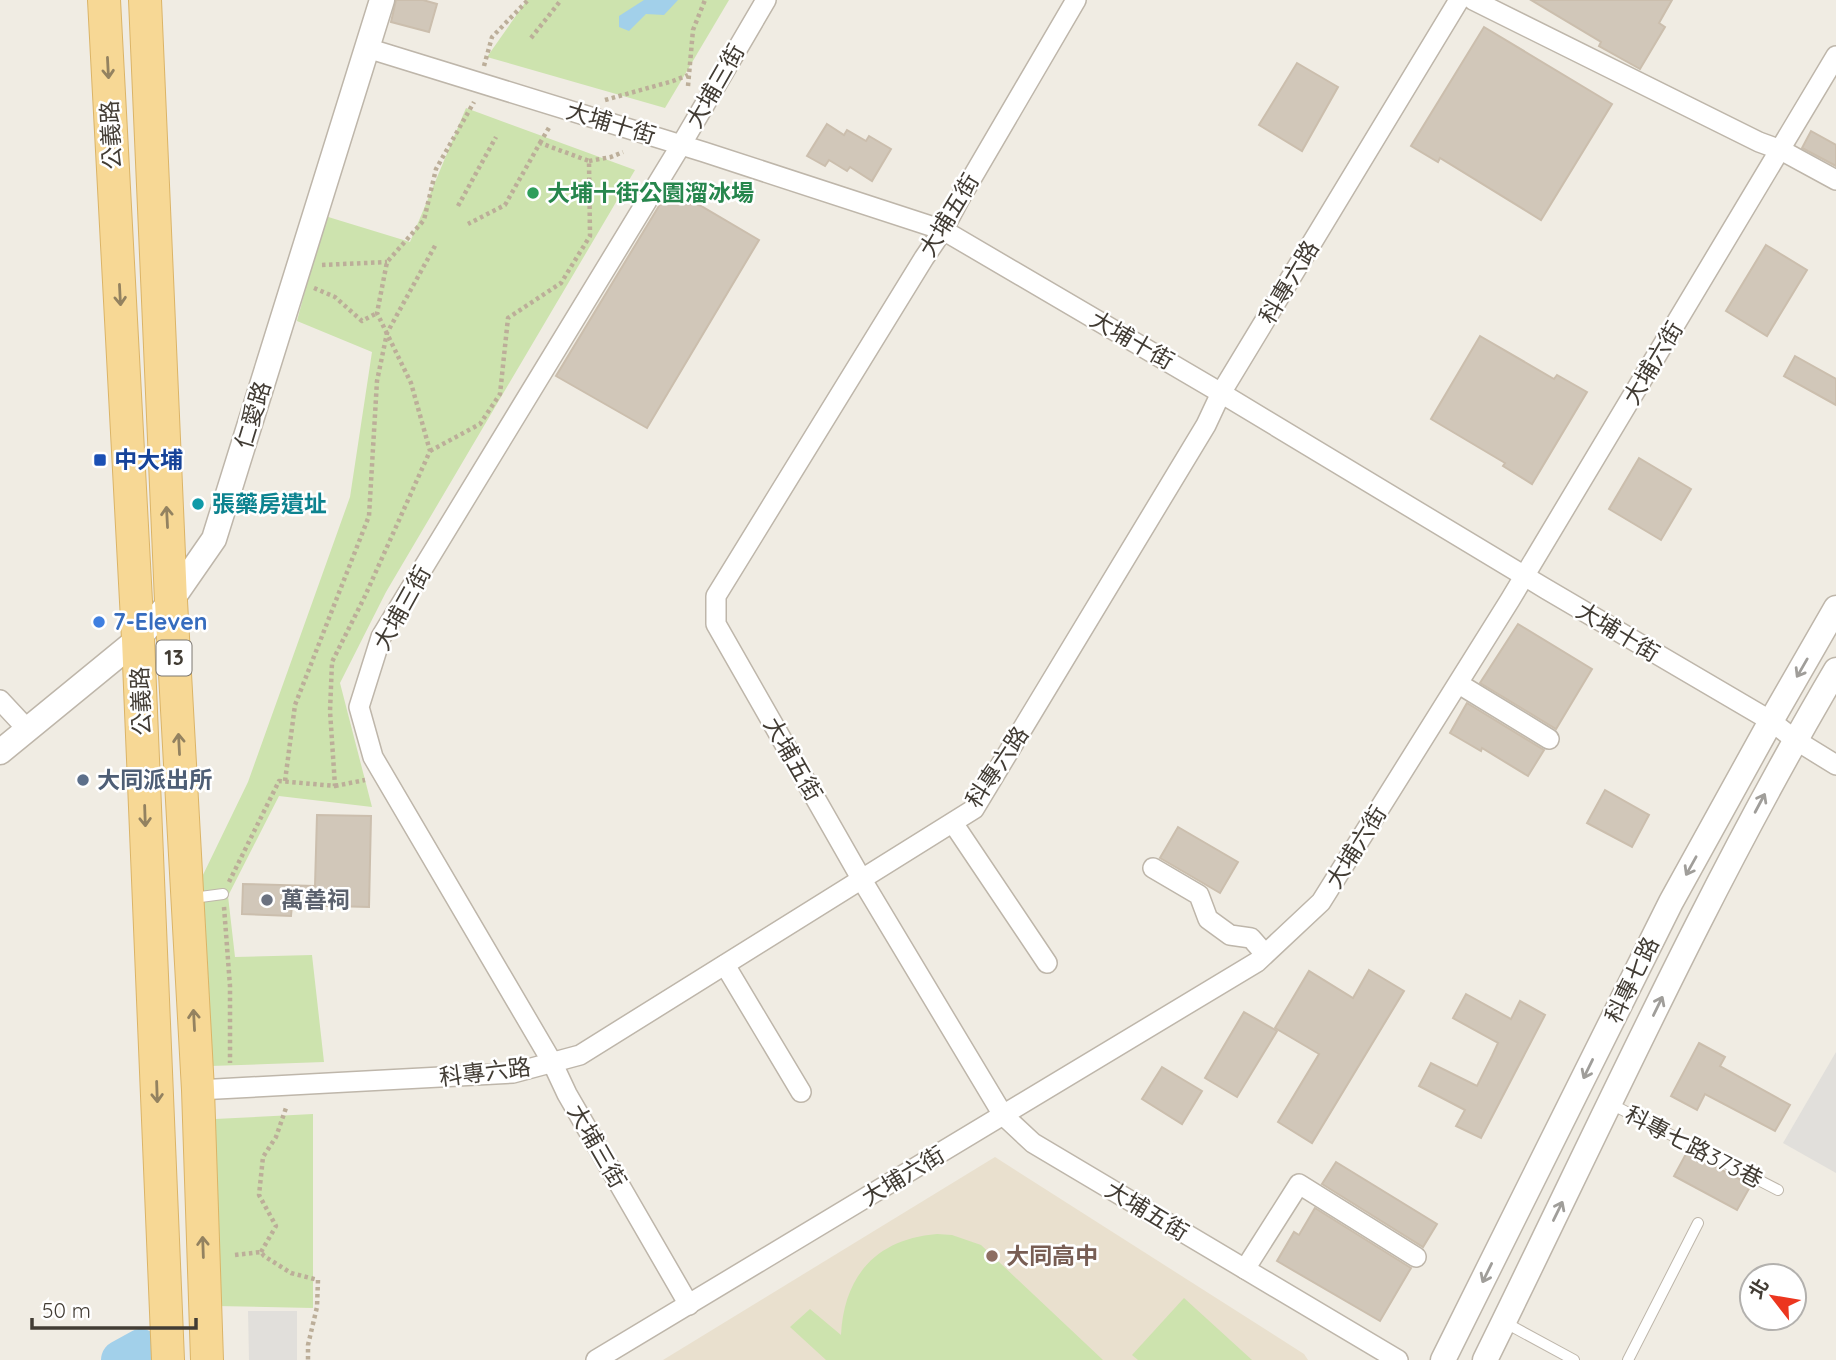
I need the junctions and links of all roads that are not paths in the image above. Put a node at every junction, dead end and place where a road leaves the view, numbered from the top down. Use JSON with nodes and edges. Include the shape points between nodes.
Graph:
{"nodes":[{"id":1,"x":104,"y":0,"type":"edge"},
{"id":2,"x":145,"y":0,"type":"edge"},
{"id":3,"x":382,"y":0,"type":"edge"},
{"id":4,"x":766,"y":0,"type":"edge"},
{"id":5,"x":1076,"y":0,"type":"edge"},
{"id":6,"x":1459,"y":0,"type":"edge"},
{"id":7,"x":1473,"y":0,"type":"edge"},
{"id":8,"x":367,"y":48,"type":"junction"},
{"id":9,"x":1836,"y":56,"type":"edge"},
{"id":10,"x":681,"y":145,"type":"junction"},
{"id":11,"x":1781,"y":150,"type":"junction"},
{"id":12,"x":1836,"y":180,"type":"edge"},
{"id":13,"x":943,"y":230,"type":"junction"},
{"id":14,"x":1221,"y":393,"type":"junction"},
{"id":15,"x":1524,"y":576,"type":"junction"},
{"id":16,"x":171,"y":601,"type":"junction"},
{"id":17,"x":1836,"y":608,"type":"edge"},
{"id":18,"x":138,"y":639,"type":"junction"},
{"id":19,"x":1836,"y":670,"type":"edge"},
{"id":20,"x":1458,"y":684,"type":"junction"},
{"id":21,"x":0,"y":700,"type":"edge"},
{"id":22,"x":1771,"y":721,"type":"junction"},
{"id":23,"x":28,"y":730,"type":"junction"},
{"id":24,"x":1549,"y":739,"type":"dead end"},
{"id":25,"x":1794,"y":739,"type":"junction"},
{"id":26,"x":0,"y":752,"type":"edge"},
{"id":27,"x":1836,"y":765,"type":"edge"},
{"id":28,"x":953,"y":823,"type":"junction"},
{"id":29,"x":1153,"y":868,"type":"dead end"},
{"id":30,"x":862,"y":880,"type":"junction"},
{"id":31,"x":223,"y":894,"type":"road end"},
{"id":32,"x":187,"y":898,"type":"junction"},
{"id":33,"x":1265,"y":954,"type":"junction"},
{"id":34,"x":1047,"y":963,"type":"dead end"},
{"id":35,"x":725,"y":965,"type":"junction"},
{"id":36,"x":552,"y":1062,"type":"junction"},
{"id":37,"x":198,"y":1090,"type":"junction"},
{"id":38,"x":801,"y":1092,"type":"dead end"},
{"id":39,"x":1610,"y":1104,"type":"junction"},
{"id":40,"x":1003,"y":1115,"type":"junction"},
{"id":41,"x":1778,"y":1190,"type":"dead end"},
{"id":42,"x":1698,"y":1223,"type":"dead end"},
{"id":43,"x":1416,"y":1257,"type":"dead end"},
{"id":44,"x":1245,"y":1269,"type":"junction"},
{"id":45,"x":689,"y":1305,"type":"junction"},
{"id":46,"x":1504,"y":1322,"type":"junction"},
{"id":47,"x":168,"y":1360,"type":"edge"},
{"id":48,"x":206,"y":1360,"type":"edge"},
{"id":49,"x":596,"y":1360,"type":"edge"},
{"id":50,"x":1398,"y":1360,"type":"edge"},
{"id":51,"x":1443,"y":1360,"type":"edge"},
{"id":52,"x":1485,"y":1360,"type":"edge"},
{"id":53,"x":1574,"y":1360,"type":"edge"},
{"id":54,"x":1628,"y":1360,"type":"edge"}],
"edges":[{"from":1,"to":18,"type":"main road","name":"公義路","number":"13","one_way":true},
{"from":16,"to":2,"type":"main road","name":"公義路","number":"13","one_way":true},
{"from":3,"to":8,"type":"street","name":"仁愛路"},
{"from":4,"to":10,"type":"street","name":"大埔三街"},
{"from":5,"to":13,"type":"street","name":"大埔五街"},
{"from":6,"to":14,"type":"street","name":"科專六路"},
{"from":7,"to":11,"type":"street"},
{"from":8,"to":10,"type":"street","name":"大埔十街"},
{"from":8,"to":16,"type":"street","name":"仁愛路","via":[[215,539]]},
{"from":9,"to":11,"type":"street","name":"大埔六街"},
{"from":10,"to":13,"type":"street","name":"大埔十街"},
{"from":10,"to":36,"type":"street","name":"大埔三街","via":[[381,637],[359,707],[373,757]]},
{"from":11,"to":12,"type":"street"},
{"from":11,"to":15,"type":"street","name":"大埔六街"},
{"from":13,"to":14,"type":"street","name":"大埔十街"},
{"from":13,"to":30,"type":"street","name":"大埔五街","via":[[716,596],[716,624]]},
{"from":14,"to":15,"type":"street","name":"大埔十街"},
{"from":14,"to":28,"type":"street","name":"科專六路","via":[[974,809]]},
{"from":15,"to":20,"type":"street","name":"大埔六街"},
{"from":15,"to":22,"type":"street","name":"大埔十街"},
{"from":16,"to":18,"type":"street","name":"仁愛路"},
{"from":32,"to":16,"type":"main road","name":"公義路","number":"13","one_way":true},
{"from":17,"to":22,"type":"street","name":"科專七路","one_way":true},
{"from":18,"to":23,"type":"street","name":"仁愛路"},
{"from":18,"to":47,"type":"main road","name":"公義路","number":"13","one_way":true},
{"from":19,"to":25,"type":"street","name":"科專七路"},
{"from":20,"to":24,"type":"street"},
{"from":20,"to":33,"type":"street","name":"大埔六街","via":[[1321,902]]},
{"from":21,"to":23,"type":"street"},
{"from":22,"to":25,"type":"street","name":"大埔十街"},
{"from":22,"to":51,"type":"street","name":"科專七路","one_way":true,"via":[[1671,902]]},
{"from":23,"to":26,"type":"street","name":"仁愛路"},
{"from":25,"to":27,"type":"street","name":"大埔十街"},
{"from":39,"to":25,"type":"street","name":"科專七路","one_way":true},
{"from":28,"to":30,"type":"street","name":"科專六路"},
{"from":28,"to":34,"type":"street"},
{"from":29,"to":33,"type":"street","via":[[1199,895],[1208,919],[1230,935],[1251,938]]},
{"from":30,"to":35,"type":"street","name":"科專六路"},
{"from":30,"to":40,"type":"street","name":"大埔五街"},
{"from":31,"to":32,"type":"lane"},
{"from":37,"to":32,"type":"main road","name":"公義路","number":"13","one_way":true},
{"from":33,"to":40,"type":"street","name":"大埔六街"},
{"from":35,"to":36,"type":"street","name":"科專六路","via":[[580,1055]]},
{"from":35,"to":38,"type":"street"},
{"from":36,"to":37,"type":"street","name":"科專六路","via":[[513,1073]]},
{"from":36,"to":45,"type":"street","name":"大埔三街"},
{"from":48,"to":37,"type":"main road","name":"公義路","number":"13","one_way":true},
{"from":39,"to":41,"type":"lane","name":"科專七路373巷"},
{"from":46,"to":39,"type":"street","name":"科專七路","one_way":true},
{"from":40,"to":44,"type":"street","name":"大埔五街","via":[[1033,1143]]},
{"from":40,"to":45,"type":"street","name":"大埔六街"},
{"from":42,"to":54,"type":"lane"},
{"from":43,"to":44,"type":"street","via":[[1299,1184]]},
{"from":44,"to":50,"type":"street","name":"大埔五街"},
{"from":45,"to":49,"type":"street","name":"大埔六街"},
{"from":46,"to":52,"type":"street","name":"科專七路"},
{"from":46,"to":53,"type":"lane"}]}
